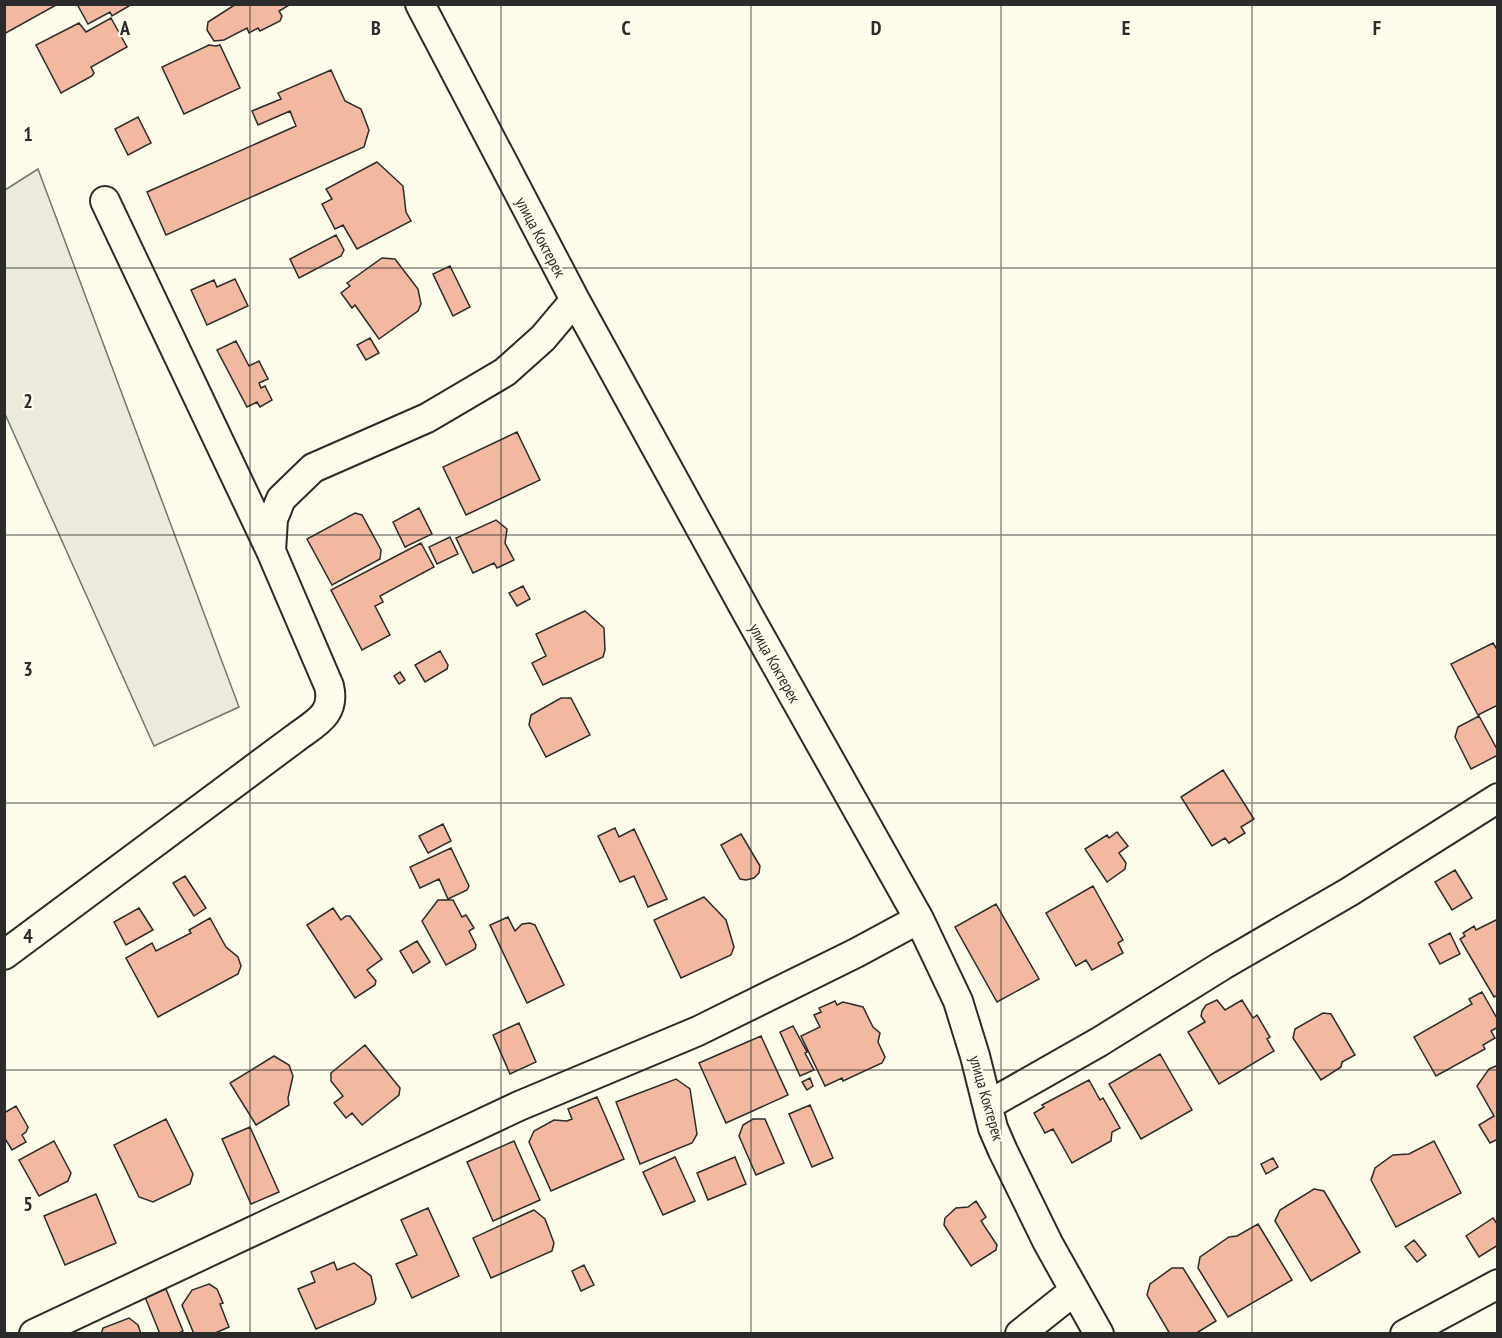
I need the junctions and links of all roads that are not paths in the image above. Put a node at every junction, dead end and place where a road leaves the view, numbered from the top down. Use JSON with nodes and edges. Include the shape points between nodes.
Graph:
{"nodes":[{"id":1,"x":420,"y":4,"type":"edge"},
{"id":2,"x":105,"y":201,"type":"dead end"},
{"id":3,"x":575,"y":300,"type":"junction"},
{"id":4,"x":271,"y":551,"type":"junction"},
{"id":5,"x":1497,"y":798,"type":"edge"},
{"id":6,"x":919,"y":919,"type":"junction"},
{"id":7,"x":4,"y":955,"type":"edge"},
{"id":8,"x":988,"y":1105,"type":"junction"},
{"id":9,"x":1497,"y":1284,"type":"edge"},
{"id":10,"x":1074,"y":1291,"type":"junction"},
{"id":11,"x":34,"y":1334,"type":"edge"},
{"id":12,"x":1020,"y":1334,"type":"edge"},
{"id":13,"x":1099,"y":1334,"type":"edge"},
{"id":14,"x":1405,"y":1334,"type":"edge"}],
"edges":[{"from":1,"to":3,"type":"street","name":"улица Коктерек"},
{"from":2,"to":4,"type":"street"},
{"from":3,"to":4,"type":"street","via":[[543,338],[505,372],[428,418],[313,468],[281,499],[273,519]]},
{"from":3,"to":6,"type":"street","name":"улица Коктерек"},
{"from":4,"to":7,"type":"street","via":[[329,686],[329,711]]},
{"from":5,"to":8,"type":"street","via":[[1349,892]]},
{"from":6,"to":8,"type":"street","name":"улица Коктерек","via":[[958,1001]]},
{"from":6,"to":11,"type":"street","via":[[698,1031],[519,1106]]},
{"from":8,"to":10,"type":"street","name":"улица Коктерек","via":[[1003,1151]]},
{"from":9,"to":14,"type":"street"},
{"from":10,"to":12,"type":"street"},
{"from":10,"to":13,"type":"street","name":"улица Коктерек"}]}
